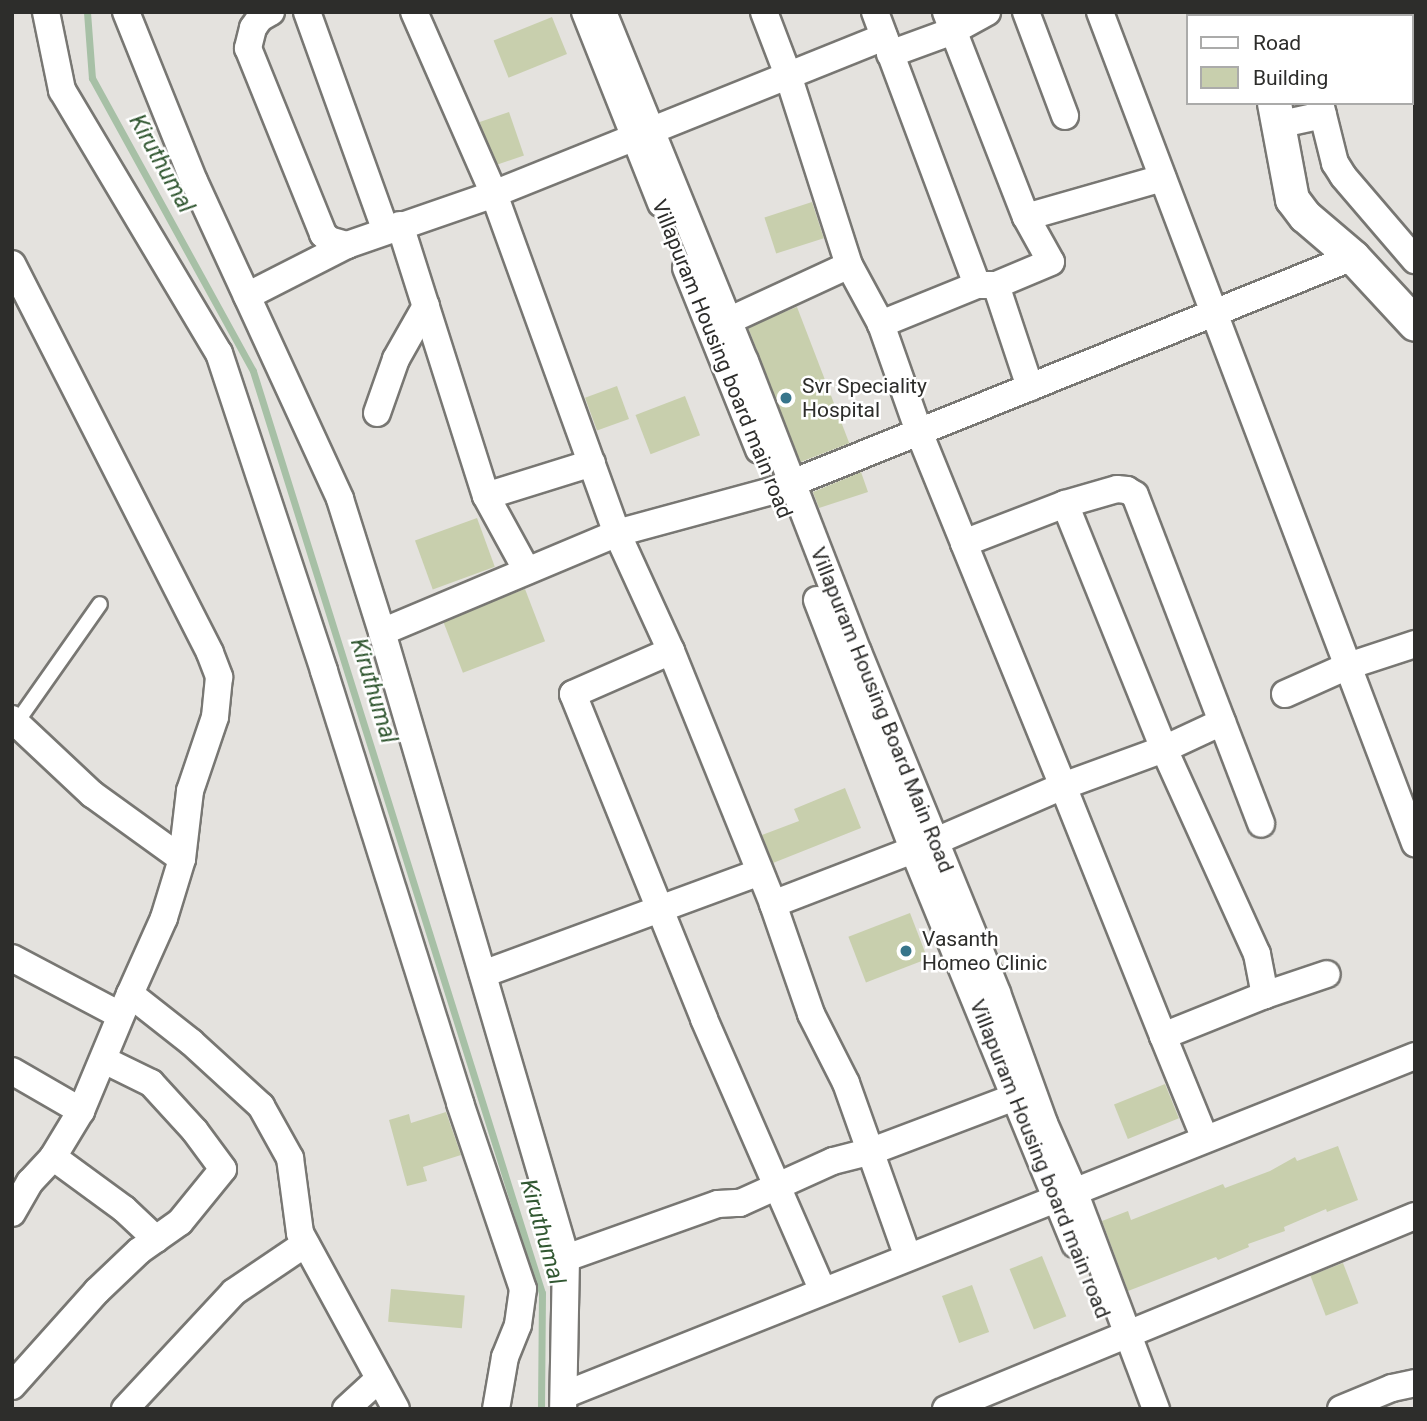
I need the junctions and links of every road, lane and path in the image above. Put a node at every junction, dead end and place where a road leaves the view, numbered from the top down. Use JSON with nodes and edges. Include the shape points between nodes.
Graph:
{"nodes":[{"id":1,"x":46,"y":12,"type":"edge"},
{"id":2,"x":126,"y":12,"type":"edge"},
{"id":3,"x":271,"y":12,"type":"edge"},
{"id":4,"x":307,"y":12,"type":"edge"},
{"id":5,"x":414,"y":12,"type":"edge"},
{"id":6,"x":585,"y":12,"type":"edge"},
{"id":7,"x":603,"y":12,"type":"edge"},
{"id":8,"x":764,"y":12,"type":"edge"},
{"id":9,"x":875,"y":12,"type":"edge"},
{"id":10,"x":987,"y":12,"type":"edge"},
{"id":11,"x":1026,"y":12,"type":"edge"},
{"id":12,"x":1100,"y":12,"type":"edge"},
{"id":13,"x":949,"y":22,"type":"edge"},
{"id":14,"x":887,"y":46,"type":"junction"},
{"id":15,"x":789,"y":75,"type":"junction"},
{"id":16,"x":1300,"y":114,"type":"edge"},
{"id":17,"x":1065,"y":116,"type":"dead end"},
{"id":18,"x":643,"y":133,"type":"junction"},
{"id":19,"x":1163,"y":178,"type":"junction"},
{"id":20,"x":494,"y":194,"type":"junction"},
{"id":21,"x":1026,"y":217,"type":"junction"},
{"id":22,"x":393,"y":227,"type":"junction"},
{"id":23,"x":348,"y":245,"type":"junction"},
{"id":24,"x":1353,"y":257,"type":"junction"},
{"id":25,"x":1415,"y":260,"type":"edge"},
{"id":26,"x":12,"y":264,"type":"edge"},
{"id":27,"x":849,"y":265,"type":"junction"},
{"id":28,"x":986,"y":285,"type":"junction"},
{"id":29,"x":247,"y":296,"type":"junction"},
{"id":30,"x":426,"y":306,"type":"junction"},
{"id":31,"x":1213,"y":313,"type":"junction"},
{"id":32,"x":728,"y":321,"type":"junction"},
{"id":33,"x":881,"y":324,"type":"junction"},
{"id":34,"x":1415,"y":324,"type":"edge"},
{"id":35,"x":1030,"y":387,"type":"junction"},
{"id":36,"x":377,"y":413,"type":"dead end"},
{"id":37,"x":919,"y":432,"type":"junction"},
{"id":38,"x":592,"y":463,"type":"junction"},
{"id":39,"x":783,"y":487,"type":"junction"},
{"id":40,"x":486,"y":496,"type":"junction"},
{"id":41,"x":1065,"y":504,"type":"junction"},
{"id":42,"x":617,"y":533,"type":"junction"},
{"id":43,"x":964,"y":543,"type":"junction"},
{"id":44,"x":527,"y":570,"type":"junction"},
{"id":45,"x":100,"y":604,"type":"dead end"},
{"id":46,"x":382,"y":632,"type":"junction"},
{"id":47,"x":1415,"y":644,"type":"edge"},
{"id":48,"x":671,"y":651,"type":"junction"},
{"id":49,"x":1348,"y":666,"type":"junction"},
{"id":50,"x":1285,"y":694,"type":"dead end"},
{"id":51,"x":14,"y":721,"type":"edge"},
{"id":52,"x":1222,"y":722,"type":"junction"},
{"id":53,"x":1164,"y":749,"type":"junction"},
{"id":54,"x":1063,"y":786,"type":"junction"},
{"id":55,"x":1262,"y":824,"type":"dead end"},
{"id":56,"x":1415,"y":843,"type":"edge"},
{"id":57,"x":925,"y":845,"type":"junction"},
{"id":58,"x":182,"y":859,"type":"junction"},
{"id":59,"x":760,"y":872,"type":"junction"},
{"id":60,"x":773,"y":904,"type":"junction"},
{"id":61,"x":659,"y":908,"type":"junction"},
{"id":62,"x":12,"y":958,"type":"edge"},
{"id":63,"x":483,"y":974,"type":"junction"},
{"id":64,"x":1327,"y":974,"type":"dead end"},
{"id":65,"x":1265,"y":995,"type":"junction"},
{"id":66,"x":125,"y":1004,"type":"junction"},
{"id":67,"x":1163,"y":1036,"type":"junction"},
{"id":68,"x":1415,"y":1056,"type":"edge"},
{"id":69,"x":104,"y":1060,"type":"junction"},
{"id":70,"x":12,"y":1071,"type":"edge"},
{"id":71,"x":1015,"y":1097,"type":"junction"},
{"id":72,"x":81,"y":1111,"type":"junction"},
{"id":73,"x":1205,"y":1139,"type":"junction"},
{"id":74,"x":872,"y":1151,"type":"junction"},
{"id":75,"x":53,"y":1157,"type":"junction"},
{"id":76,"x":21,"y":1177,"type":"edge"},
{"id":77,"x":776,"y":1185,"type":"junction"},
{"id":78,"x":1065,"y":1194,"type":"junction"},
{"id":79,"x":12,"y":1213,"type":"edge"},
{"id":80,"x":1415,"y":1216,"type":"edge"},
{"id":81,"x":156,"y":1239,"type":"junction"},
{"id":82,"x":305,"y":1244,"type":"junction"},
{"id":83,"x":908,"y":1257,"type":"junction"},
{"id":84,"x":566,"y":1258,"type":"junction"},
{"id":85,"x":823,"y":1291,"type":"junction"},
{"id":86,"x":1120,"y":1336,"type":"junction"},
{"id":87,"x":379,"y":1379,"type":"junction"},
{"id":88,"x":1415,"y":1383,"type":"edge"},
{"id":89,"x":12,"y":1386,"type":"edge"},
{"id":90,"x":564,"y":1402,"type":"edge"},
{"id":91,"x":125,"y":1409,"type":"edge"},
{"id":92,"x":346,"y":1409,"type":"edge"},
{"id":93,"x":396,"y":1409,"type":"edge"},
{"id":94,"x":496,"y":1409,"type":"edge"},
{"id":95,"x":946,"y":1409,"type":"edge"},
{"id":96,"x":1138,"y":1409,"type":"edge"},
{"id":97,"x":1156,"y":1409,"type":"edge"},
{"id":98,"x":1341,"y":1409,"type":"edge"}],
"edges":[{"from":1,"to":94,"type":"street","via":[[62,90],[219,353],[324,671],[523,1289]]},
{"from":2,"to":29,"type":"street","via":[[194,181]]},
{"from":3,"to":23,"type":"street","via":[[253,28],[248,48],[324,234]]},
{"from":4,"to":22,"type":"street"},
{"from":5,"to":20,"type":"street"},
{"from":6,"to":18,"type":"street","name":"Villapuram Housing board main road"},
{"from":7,"to":18,"type":"street","name":"Villapuram Housing Board Main Road"},
{"from":8,"to":15,"type":"street"},
{"from":9,"to":14,"type":"street"},
{"from":10,"to":13,"type":"street"},
{"from":11,"to":17,"type":"street"},
{"from":12,"to":19,"type":"street"},
{"from":13,"to":14,"type":"street"},
{"from":13,"to":21,"type":"street"},
{"from":14,"to":15,"type":"street"},
{"from":14,"to":28,"type":"street"},
{"from":15,"to":18,"type":"street"},
{"from":15,"to":27,"type":"street"},
{"from":16,"to":24,"type":"street","via":[[1292,199]]},
{"from":16,"to":25,"type":"street","via":[[1343,176]]},
{"from":18,"to":20,"type":"street"},
{"from":18,"to":32,"type":"street","name":"Villapuram Housing Board Main Road"},
{"from":18,"to":39,"type":"street","name":"Villapuram Housing board main road"},
{"from":19,"to":21,"type":"street"},
{"from":19,"to":31,"type":"street"},
{"from":20,"to":22,"type":"street"},
{"from":20,"to":38,"type":"street"},
{"from":21,"to":28,"type":"street","via":[[1051,262]]},
{"from":22,"to":23,"type":"street"},
{"from":22,"to":30,"type":"street"},
{"from":23,"to":29,"type":"street"},
{"from":24,"to":31,"type":"street"},
{"from":24,"to":34,"type":"street"},
{"from":26,"to":58,"type":"street","via":[[219,677],[215,717],[190,792]]},
{"from":27,"to":32,"type":"street"},
{"from":27,"to":33,"type":"street"},
{"from":28,"to":33,"type":"street"},
{"from":28,"to":35,"type":"street"},
{"from":29,"to":46,"type":"street","via":[[340,499]]},
{"from":30,"to":36,"type":"street","via":[[396,359]]},
{"from":30,"to":40,"type":"street"},
{"from":31,"to":35,"type":"street"},
{"from":31,"to":49,"type":"street"},
{"from":32,"to":39,"type":"street","name":"Villapuram Housing Board Main Road"},
{"from":33,"to":37,"type":"street"},
{"from":35,"to":37,"type":"street"},
{"from":37,"to":39,"type":"street"},
{"from":37,"to":43,"type":"street"},
{"from":38,"to":40,"type":"street"},
{"from":38,"to":42,"type":"street"},
{"from":39,"to":42,"type":"street"},
{"from":39,"to":57,"type":"street","name":"Villapuram Housing board main road"},
{"from":40,"to":44,"type":"street"},
{"from":41,"to":43,"type":"street"},
{"from":41,"to":52,"type":"street","via":[[1116,489],[1135,495]]},
{"from":41,"to":53,"type":"street"},
{"from":42,"to":44,"type":"street"},
{"from":42,"to":48,"type":"street"},
{"from":43,"to":54,"type":"street"},
{"from":44,"to":46,"type":"street"},
{"from":45,"to":51,"type":"lane"},
{"from":46,"to":63,"type":"street"},
{"from":47,"to":49,"type":"street"},
{"from":48,"to":59,"type":"street"},
{"from":48,"to":61,"type":"street","via":[[573,694]]},
{"from":49,"to":50,"type":"street"},
{"from":49,"to":56,"type":"street"},
{"from":51,"to":58,"type":"street","via":[[93,794]]},
{"from":52,"to":53,"type":"street"},
{"from":52,"to":55,"type":"street"},
{"from":53,"to":54,"type":"street"},
{"from":53,"to":65,"type":"street","via":[[1257,954]]},
{"from":54,"to":57,"type":"street"},
{"from":54,"to":67,"type":"street"},
{"from":57,"to":60,"type":"street"},
{"from":57,"to":71,"type":"street","name":"Villapuram Housing board main road"},
{"from":57,"to":78,"type":"street","name":"Villapuram Housing Board Main Road","via":[[997,993]]},
{"from":58,"to":66,"type":"street","via":[[164,918]]},
{"from":59,"to":60,"type":"street"},
{"from":59,"to":61,"type":"street"},
{"from":60,"to":74,"type":"street","via":[[811,1014],[846,1083]]},
{"from":61,"to":63,"type":"street"},
{"from":61,"to":77,"type":"street"},
{"from":62,"to":66,"type":"street"},
{"from":63,"to":84,"type":"street"},
{"from":64,"to":65,"type":"street"},
{"from":65,"to":67,"type":"street"},
{"from":66,"to":69,"type":"street"},
{"from":66,"to":82,"type":"street","via":[[191,1042],[261,1106],[290,1158]]},
{"from":67,"to":73,"type":"street"},
{"from":68,"to":73,"type":"street"},
{"from":69,"to":72,"type":"street"},
{"from":69,"to":81,"type":"street","via":[[151,1083],[223,1169],[180,1222]]},
{"from":70,"to":72,"type":"street"},
{"from":71,"to":74,"type":"street"},
{"from":71,"to":78,"type":"street","name":"Villapuram Housing board main road"},
{"from":72,"to":75,"type":"street"},
{"from":73,"to":78,"type":"street"},
{"from":74,"to":77,"type":"street"},
{"from":74,"to":83,"type":"street"},
{"from":75,"to":76,"type":"street"},
{"from":75,"to":81,"type":"street","via":[[124,1209]]},
{"from":76,"to":79,"type":"street"},
{"from":77,"to":84,"type":"street","via":[[740,1203],[718,1204]]},
{"from":77,"to":85,"type":"street"},
{"from":78,"to":83,"type":"street"},
{"from":78,"to":86,"type":"street","name":"Villapuram Housing Board Main Road"},
{"from":80,"to":86,"type":"street"},
{"from":81,"to":89,"type":"street","via":[[97,1291]]},
{"from":82,"to":87,"type":"street"},
{"from":82,"to":91,"type":"street","via":[[234,1292]]},
{"from":83,"to":85,"type":"street"},
{"from":84,"to":90,"type":"street"},
{"from":85,"to":90,"type":"street"},
{"from":86,"to":95,"type":"street"},
{"from":86,"to":96,"type":"street","name":"Villapuram Housing board main road"},
{"from":86,"to":97,"type":"street","name":"Villapuram Housing Board Main Road"},
{"from":87,"to":92,"type":"street"},
{"from":87,"to":93,"type":"street"},
{"from":88,"to":98,"type":"street"}]}
